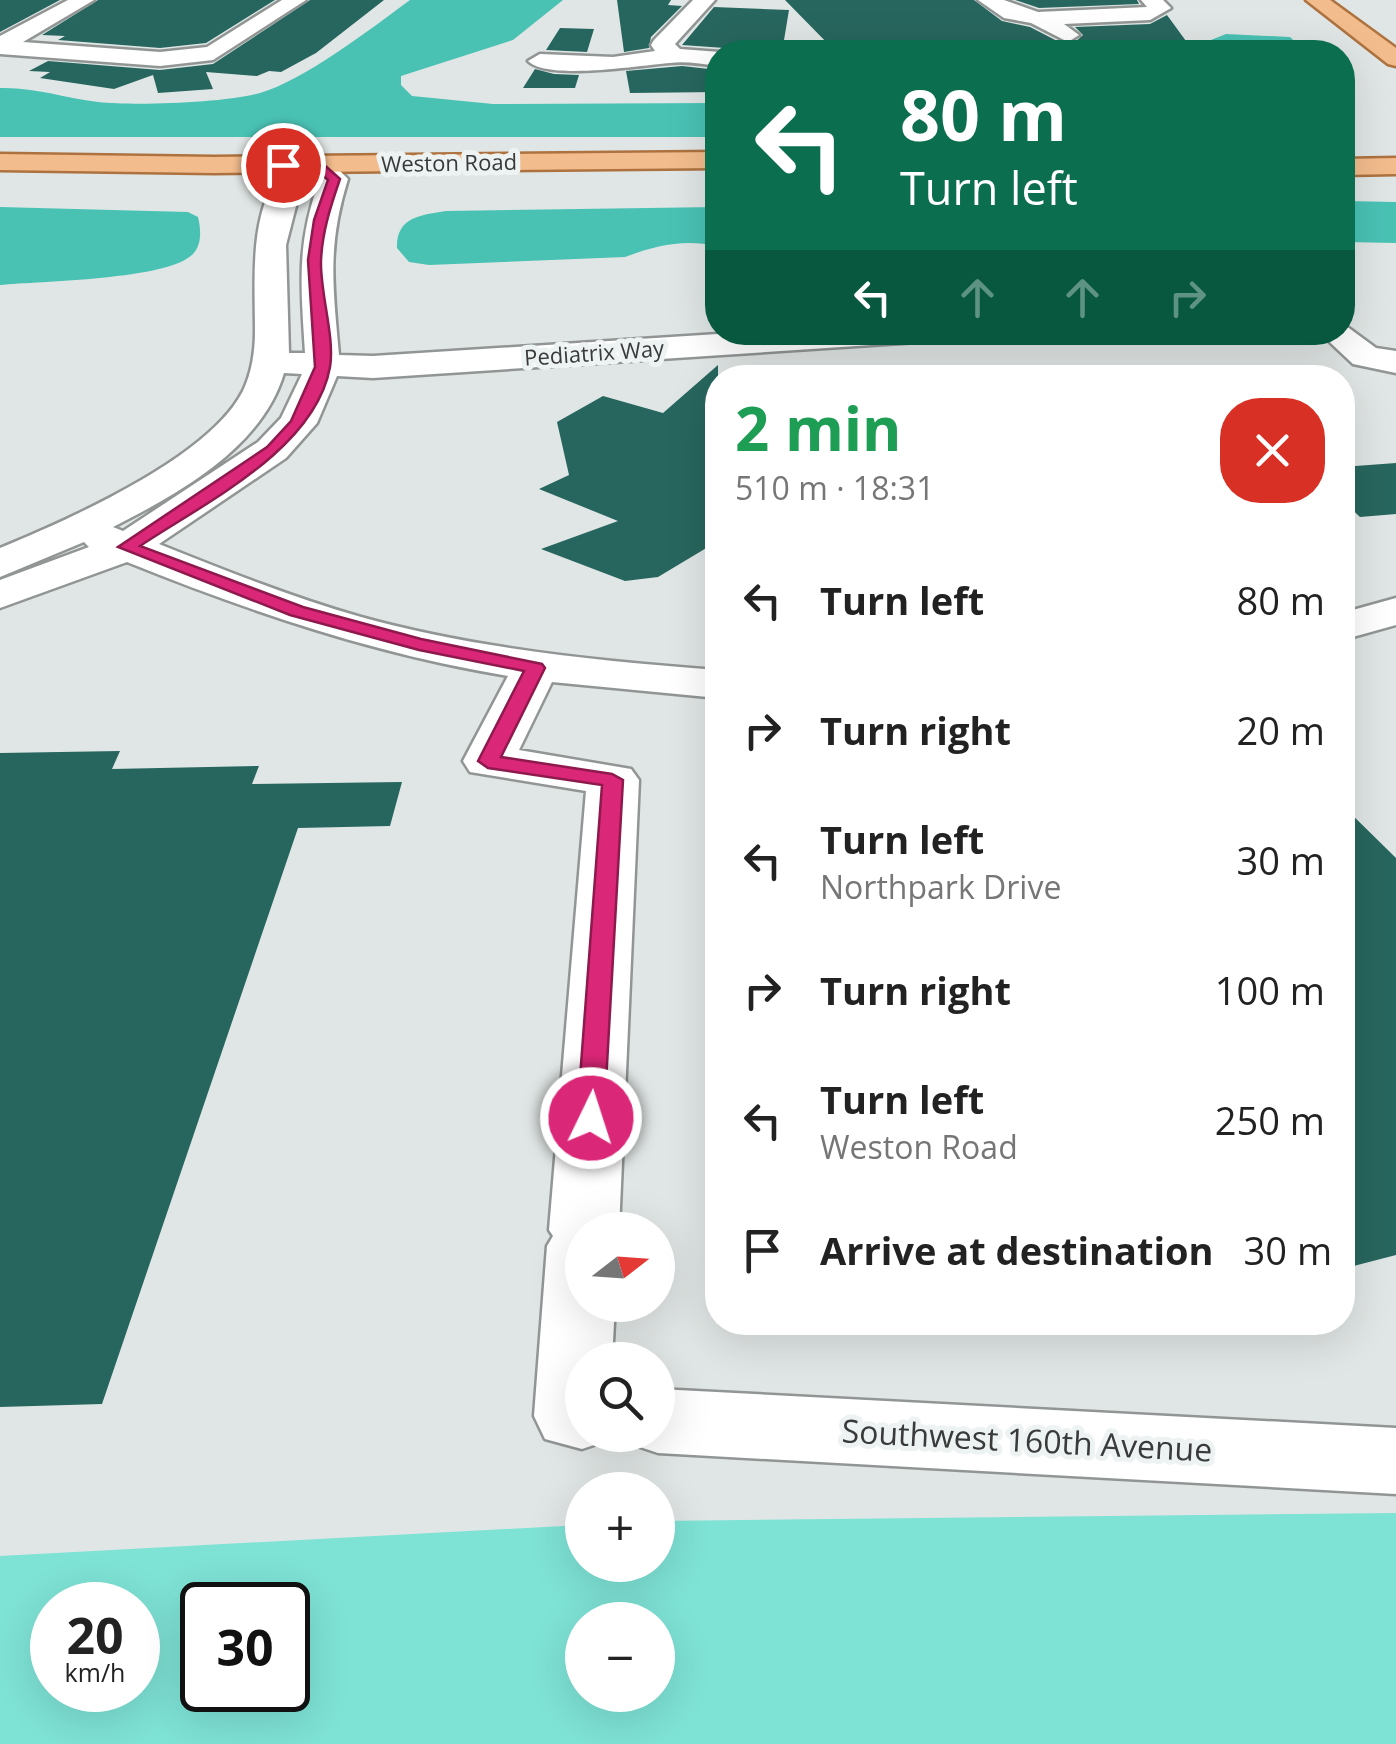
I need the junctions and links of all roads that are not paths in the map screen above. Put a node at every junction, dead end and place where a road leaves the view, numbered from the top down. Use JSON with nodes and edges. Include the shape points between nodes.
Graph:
{"nodes":[{"id":1,"x":84,"y":0,"type":"edge"},
{"id":2,"x":296,"y":0,"type":"edge"},
{"id":3,"x":706,"y":0,"type":"edge"},
{"id":4,"x":988,"y":0,"type":"edge"},
{"id":5,"x":1151,"y":0,"type":"edge"},
{"id":6,"x":1316,"y":0,"type":"edge"},
{"id":7,"x":1038,"y":18,"type":"junction"},
{"id":8,"x":1070,"y":40,"type":"edge"},
{"id":9,"x":0,"y":46,"type":"edge"},
{"id":10,"x":674,"y":55,"type":"junction"},
{"id":11,"x":705,"y":59,"type":"edge"},
{"id":12,"x":1396,"y":59,"type":"edge"},
{"id":13,"x":540,"y":62,"type":"dead end"},
{"id":14,"x":1396,"y":151,"type":"edge"},
{"id":15,"x":1355,"y":152,"type":"edge"},
{"id":16,"x":705,"y":160,"type":"edge"},
{"id":17,"x":0,"y":162,"type":"edge"},
{"id":18,"x":1396,"y":166,"type":"edge"},
{"id":19,"x":1355,"y":167,"type":"edge"},
{"id":20,"x":313,"y":174,"type":"junction"},
{"id":21,"x":705,"y":174,"type":"edge"},
{"id":22,"x":0,"y":177,"type":"edge"},
{"id":23,"x":715,"y":345,"type":"edge"},
{"id":24,"x":1351,"y":345,"type":"edge"},
{"id":25,"x":271,"y":361,"type":"junction"},
{"id":26,"x":1396,"y":362,"type":"edge"},
{"id":27,"x":323,"y":367,"type":"junction"},
{"id":28,"x":82,"y":529,"type":"junction"},
{"id":29,"x":127,"y":547,"type":"junction"},
{"id":30,"x":0,"y":564,"type":"edge"},
{"id":31,"x":0,"y":595,"type":"edge"},
{"id":32,"x":1396,"y":611,"type":"edge"},
{"id":33,"x":1355,"y":623,"type":"edge"},
{"id":34,"x":536,"y":668,"type":"junction"},
{"id":35,"x":705,"y":683,"type":"edge"},
{"id":36,"x":585,"y":1212,"type":"edge"},
{"id":37,"x":675,"y":1422,"type":"edge"},
{"id":38,"x":1396,"y":1461,"type":"edge"}],
"edges":[{"from":1,"to":9,"type":"street"},
{"from":2,"to":9,"type":"street","via":[[213,53],[180,58]]},
{"from":3,"to":10,"type":"street","via":[[662,45]]},
{"from":4,"to":7,"type":"street"},
{"from":5,"to":7,"type":"street","via":[[1160,8],[1150,14]]},
{"from":6,"to":12,"type":"main road"},
{"from":7,"to":8,"type":"street"},
{"from":10,"to":11,"type":"street"},
{"from":10,"to":13,"type":"street","via":[[613,64]]},
{"from":14,"to":15,"type":"main road"},
{"from":16,"to":20,"type":"main road","name":"Weston Road"},
{"from":17,"to":20,"type":"main road","name":"Weston Road"},
{"from":18,"to":19,"type":"main road"},
{"from":20,"to":21,"type":"main road","name":"Weston Road"},
{"from":20,"to":22,"type":"main road","name":"Weston Road"},
{"from":20,"to":25,"type":"street","via":[[274,220]]},
{"from":20,"to":27,"type":"street"},
{"from":23,"to":27,"type":"street","name":"Pediatrix Way"},
{"from":24,"to":26,"type":"street","via":[[1364,357]]},
{"from":25,"to":27,"type":"street","name":"Pediatrix Way"},
{"from":25,"to":28,"type":"street","via":[[262,394],[199,461]]},
{"from":27,"to":29,"type":"street","via":[[298,422],[272,450]]},
{"from":28,"to":29,"type":"street"},
{"from":28,"to":30,"type":"street"},
{"from":29,"to":31,"type":"street"},
{"from":29,"to":34,"type":"street","via":[[296,611]]},
{"from":32,"to":33,"type":"street"},
{"from":34,"to":35,"type":"street"},
{"from":34,"to":36,"type":"street","via":[[488,761],[612,780]]},
{"from":37,"to":38,"type":"street","name":"Southwest 160th Avenue"}]}
